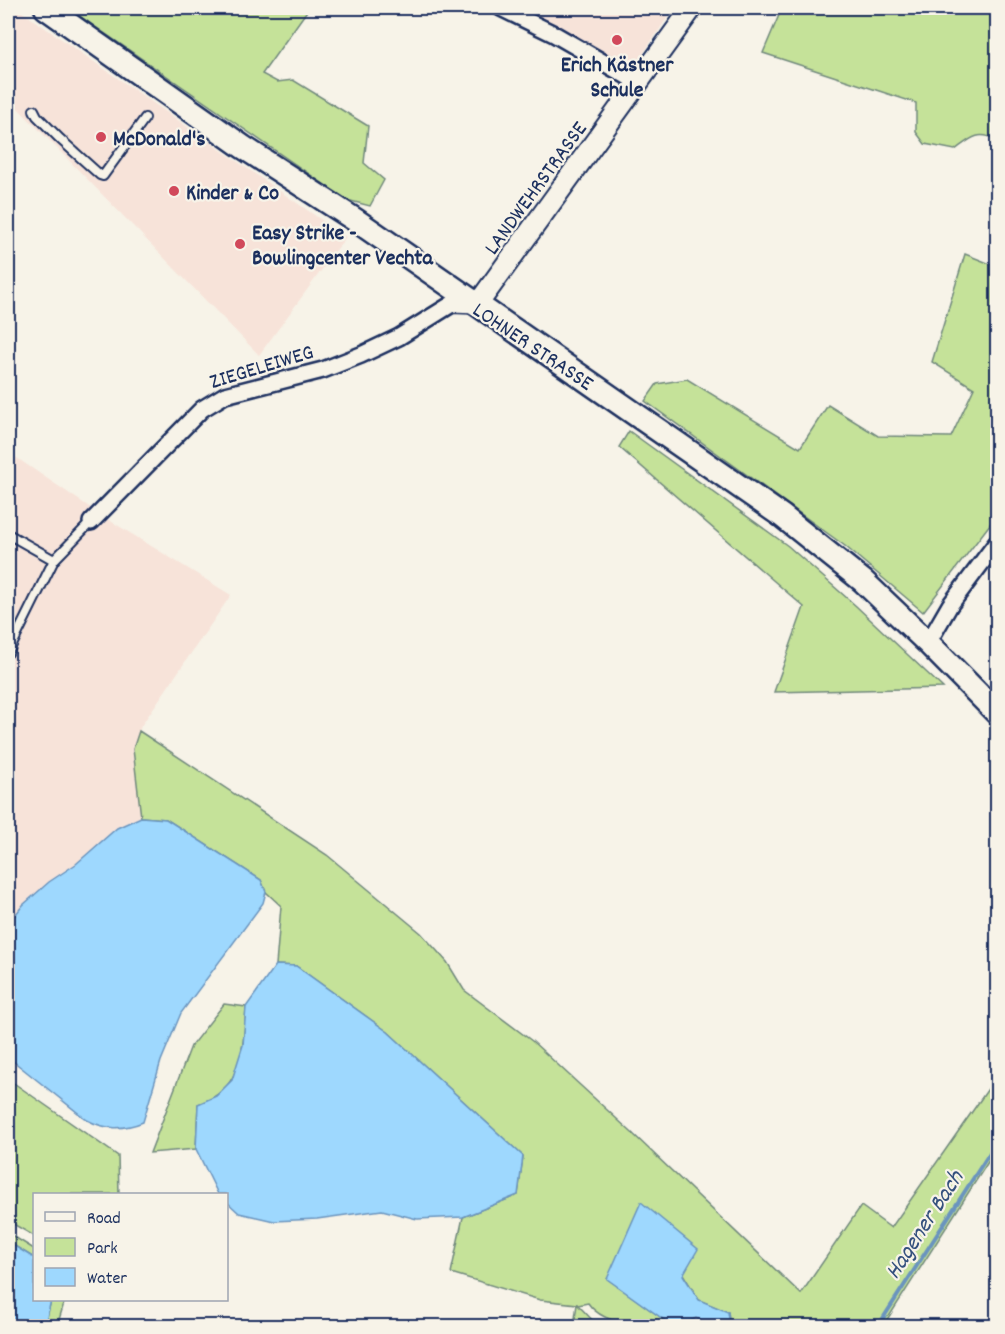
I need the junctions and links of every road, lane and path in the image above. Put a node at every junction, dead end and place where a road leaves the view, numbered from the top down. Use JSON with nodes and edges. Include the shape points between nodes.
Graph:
{"nodes":[{"id":1,"x":46,"y":8,"type":"edge"},
{"id":2,"x":501,"y":8,"type":"edge"},
{"id":3,"x":692,"y":8,"type":"edge"},
{"id":4,"x":639,"y":83,"type":"junction"},
{"id":5,"x":34,"y":110,"type":"dead end"},
{"id":6,"x":145,"y":118,"type":"dead end"},
{"id":7,"x":477,"y":306,"type":"junction"},
{"id":8,"x":91,"y":522,"type":"joint"},
{"id":9,"x":8,"y":534,"type":"edge"},
{"id":10,"x":998,"y":541,"type":"edge"},
{"id":11,"x":54,"y":560,"type":"junction"},
{"id":12,"x":928,"y":642,"type":"junction"},
{"id":13,"x":8,"y":653,"type":"edge"},
{"id":14,"x":998,"y":714,"type":"edge"}],
"edges":[{"from":1,"to":7,"type":"main road","name":"LOHNER STRASSE"},
{"from":2,"to":4,"type":"street"},
{"from":3,"to":4,"type":"street","name":"LANDWEHRSTRASSE"},
{"from":4,"to":7,"type":"street","name":"LANDWEHRSTRASSE"},
{"from":5,"to":6,"type":"lane","via":[[104,176]]},
{"from":7,"to":8,"type":"street","name":"ZIEGELEIWEG","via":[[452,304],[361,355],[323,370],[225,395],[201,409]]},
{"from":7,"to":12,"type":"main road","name":"LOHNER STRASSE","via":[[782,516],[863,581]]},
{"from":8,"to":11,"type":"lane"},
{"from":9,"to":11,"type":"lane"},
{"from":10,"to":12,"type":"street"},
{"from":11,"to":13,"type":"lane"},
{"from":12,"to":14,"type":"main road","name":"LOHNER STRASSE"}]}
